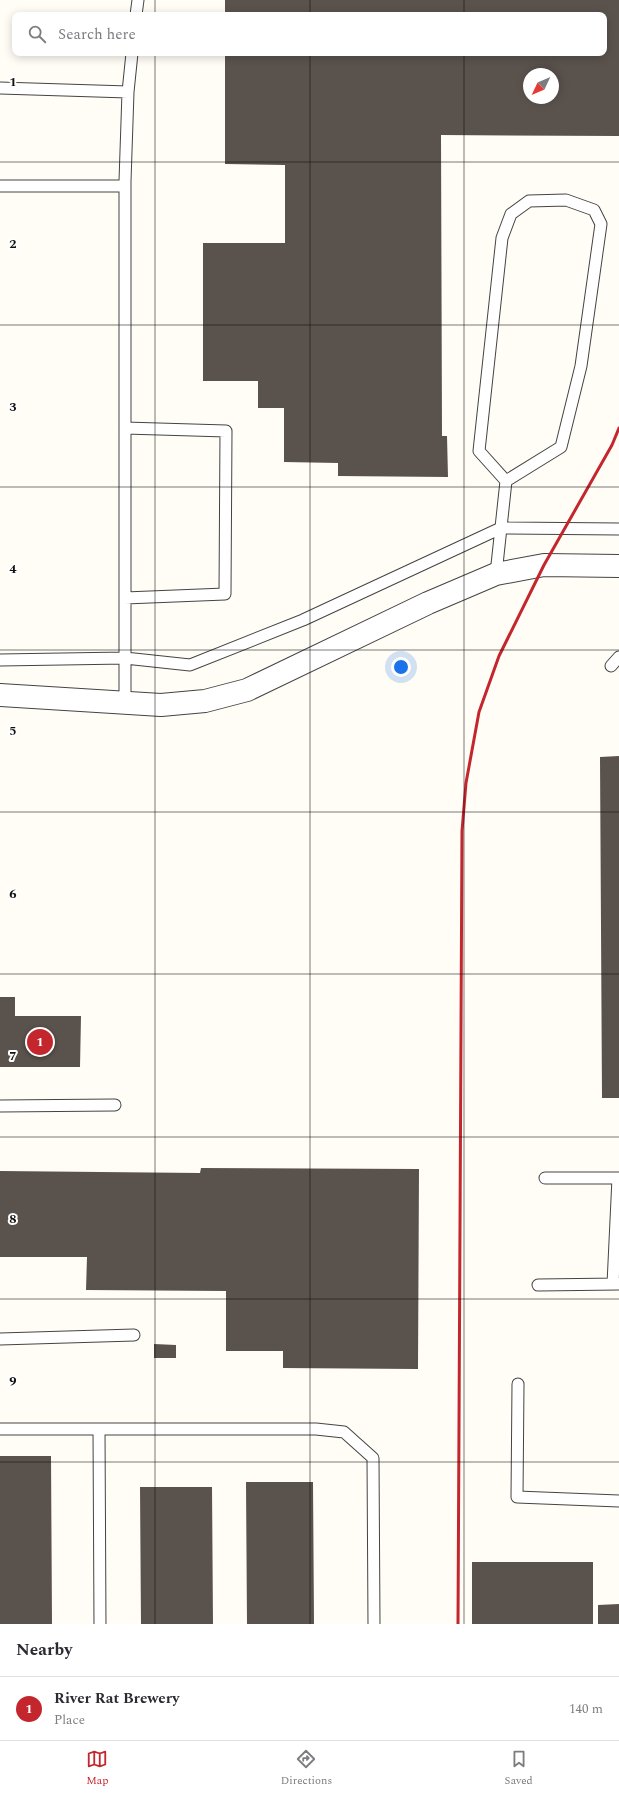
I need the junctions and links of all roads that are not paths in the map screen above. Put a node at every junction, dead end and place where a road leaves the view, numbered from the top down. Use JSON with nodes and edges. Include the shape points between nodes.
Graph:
{"nodes":[{"id":1,"x":138,"y":0,"type":"edge"},
{"id":2,"x":136,"y":12,"type":"edge"},
{"id":3,"x":132,"y":56,"type":"edge"},
{"id":4,"x":0,"y":88,"type":"edge"},
{"id":5,"x":128,"y":92,"type":"junction"},
{"id":6,"x":0,"y":186,"type":"edge"},
{"id":7,"x":125,"y":186,"type":"junction"},
{"id":8,"x":125,"y":428,"type":"junction"},
{"id":9,"x":506,"y":481,"type":"junction"},
{"id":10,"x":501,"y":528,"type":"junction"},
{"id":11,"x":619,"y":529,"type":"edge"},
{"id":12,"x":619,"y":566,"type":"edge"},
{"id":13,"x":496,"y":574,"type":"junction"},
{"id":14,"x":125,"y":598,"type":"junction"},
{"id":15,"x":619,"y":657,"type":"edge"},
{"id":16,"x":125,"y":658,"type":"junction"},
{"id":17,"x":0,"y":660,"type":"edge"},
{"id":18,"x":611,"y":666,"type":"dead end"},
{"id":19,"x":0,"y":695,"type":"edge"},
{"id":20,"x":125,"y":703,"type":"junction"},
{"id":21,"x":115,"y":1105,"type":"dead end"},
{"id":22,"x":0,"y":1106,"type":"edge"},
{"id":23,"x":544,"y":1178,"type":"dead end"},
{"id":24,"x":619,"y":1178,"type":"edge"},
{"id":25,"x":617,"y":1230,"type":"edge"},
{"id":26,"x":616,"y":1284,"type":"edge"},
{"id":27,"x":538,"y":1285,"type":"dead end"},
{"id":28,"x":134,"y":1335,"type":"dead end"},
{"id":29,"x":0,"y":1339,"type":"edge"},
{"id":30,"x":518,"y":1384,"type":"dead end"},
{"id":31,"x":0,"y":1429,"type":"edge"},
{"id":32,"x":100,"y":1429,"type":"junction"},
{"id":33,"x":619,"y":1501,"type":"edge"},
{"id":34,"x":100,"y":1624,"type":"edge"},
{"id":35,"x":374,"y":1624,"type":"edge"}],
"edges":[{"from":1,"to":2,"type":"lane"},
{"from":3,"to":5,"type":"lane"},
{"from":4,"to":5,"type":"lane"},
{"from":5,"to":7,"type":"lane"},
{"from":6,"to":7,"type":"lane"},
{"from":7,"to":8,"type":"lane"},
{"from":8,"to":14,"type":"lane"},
{"from":8,"to":14,"type":"lane","via":[[226,431],[225,594]]},
{"from":9,"to":9,"type":"lane","via":[[479,452],[502,238],[511,214],[529,201],[566,200],[594,210],[601,224],[581,366],[561,447]]},
{"from":9,"to":10,"type":"lane"},
{"from":10,"to":11,"type":"lane"},
{"from":10,"to":13,"type":"lane"},
{"from":10,"to":16,"type":"lane","via":[[304,620],[190,665]]},
{"from":12,"to":13,"type":"street","via":[[544,565]]},
{"from":13,"to":20,"type":"street","via":[[428,603],[247,690],[205,701],[161,705]]},
{"from":14,"to":16,"type":"lane"},
{"from":15,"to":18,"type":"lane"},
{"from":16,"to":17,"type":"lane"},
{"from":16,"to":20,"type":"lane"},
{"from":19,"to":20,"type":"street"},
{"from":21,"to":22,"type":"lane"},
{"from":23,"to":24,"type":"lane"},
{"from":24,"to":25,"type":"lane"},
{"from":25,"to":26,"type":"lane"},
{"from":26,"to":27,"type":"lane"},
{"from":28,"to":29,"type":"lane"},
{"from":30,"to":33,"type":"lane","via":[[517,1497]]},
{"from":31,"to":32,"type":"lane"},
{"from":32,"to":34,"type":"lane"},
{"from":32,"to":35,"type":"lane","via":[[316,1429],[344,1432],[373,1458]]}]}
